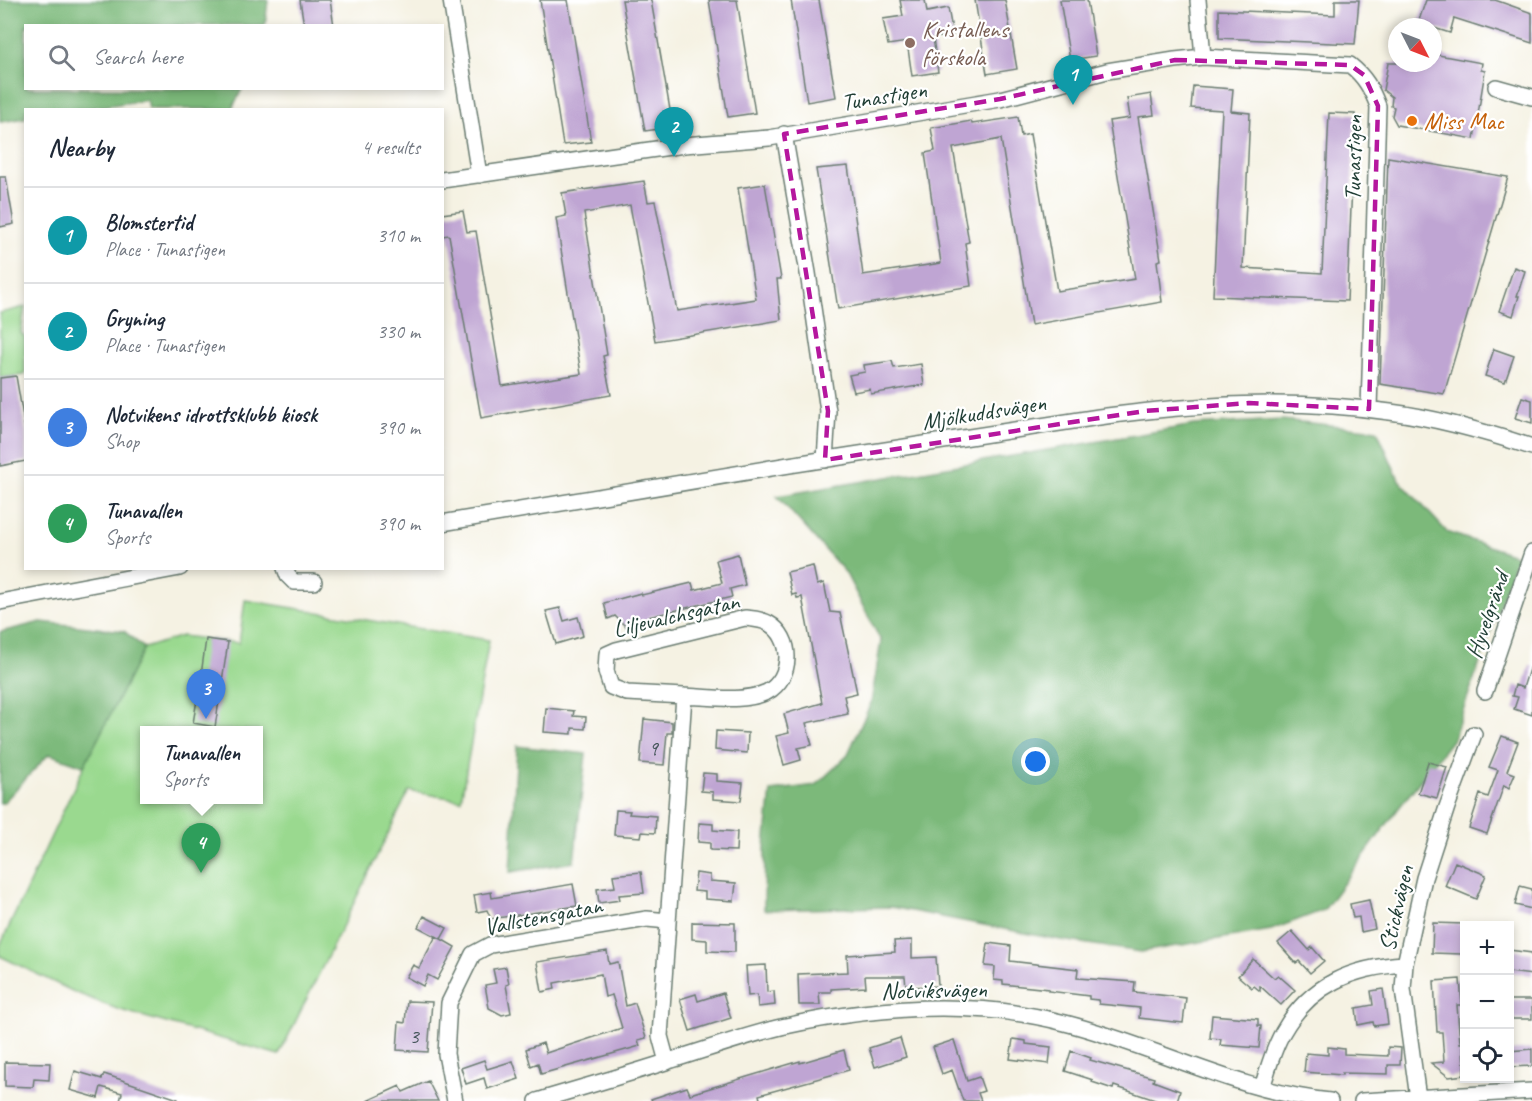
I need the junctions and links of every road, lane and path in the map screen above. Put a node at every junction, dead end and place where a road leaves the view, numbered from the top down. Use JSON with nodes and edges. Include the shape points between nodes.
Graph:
{"nodes":[{"id":1,"x":452,"y":0,"type":"edge"},
{"id":2,"x":1197,"y":0,"type":"edge"},
{"id":3,"x":1203,"y":57,"type":"junction"},
{"id":4,"x":1496,"y":87,"type":"dead end"},
{"id":5,"x":1532,"y":97,"type":"edge"},
{"id":6,"x":784,"y":134,"type":"junction"},
{"id":7,"x":479,"y":175,"type":"junction"},
{"id":8,"x":444,"y":180,"type":"edge"},
{"id":9,"x":1369,"y":409,"type":"junction"},
{"id":10,"x":1532,"y":447,"type":"edge"},
{"id":11,"x":825,"y":459,"type":"junction"},
{"id":12,"x":444,"y":523,"type":"edge"},
{"id":13,"x":1532,"y":553,"type":"edge"},
{"id":14,"x":169,"y":570,"type":"edge"},
{"id":15,"x":286,"y":570,"type":"edge"},
{"id":16,"x":314,"y":582,"type":"dead end"},
{"id":17,"x":0,"y":602,"type":"edge"},
{"id":18,"x":1485,"y":691,"type":"dead end"},
{"id":19,"x":684,"y":696,"type":"junction"},
{"id":20,"x":1474,"y":734,"type":"dead end"},
{"id":21,"x":668,"y":921,"type":"junction"},
{"id":22,"x":1406,"y":964,"type":"junction"},
{"id":23,"x":667,"y":1062,"type":"junction"},
{"id":24,"x":1262,"y":1088,"type":"junction"},
{"id":25,"x":1532,"y":1091,"type":"edge"},
{"id":26,"x":1418,"y":1098,"type":"junction"},
{"id":27,"x":455,"y":1101,"type":"edge"},
{"id":28,"x":537,"y":1101,"type":"edge"},
{"id":29,"x":1330,"y":1101,"type":"edge"},
{"id":30,"x":1362,"y":1101,"type":"edge"}],
"edges":[{"from":1,"to":7,"type":"street"},
{"from":2,"to":3,"type":"street"},
{"from":3,"to":6,"type":"street","name":"Tunastigen","via":[[1107,71],[1000,99]]},
{"from":3,"to":9,"type":"street","name":"Tunastigen","via":[[1350,65],[1364,75],[1372,88],[1378,106]]},
{"from":4,"to":5,"type":"street"},
{"from":6,"to":7,"type":"street","name":"Tunastigen"},
{"from":6,"to":11,"type":"street","via":[[828,411]]},
{"from":7,"to":8,"type":"street","name":"Tunastigen"},
{"from":9,"to":10,"type":"street","name":"Mjölkuddsvägen","via":[[1456,425]]},
{"from":9,"to":11,"type":"street","name":"Mjölkuddsvägen","via":[[1249,404],[1145,411]]},
{"from":11,"to":12,"type":"street","name":"Mjölkuddsvägen"},
{"from":13,"to":18,"type":"street","name":"Hyvelgränd"},
{"from":14,"to":17,"type":"street"},
{"from":15,"to":16,"type":"street","via":[[294,582]]},
{"from":19,"to":19,"type":"street","name":"Liljevalchsgatan","via":[[627,693],[611,687],[606,671],[607,654],[745,618],[766,622],[781,635],[788,657],[786,668],[771,689],[749,697]]},
{"from":19,"to":21,"type":"street"},
{"from":20,"to":22,"type":"street","name":"Stickvägen","via":[[1424,878]]},
{"from":21,"to":23,"type":"street","via":[[660,1035]]},
{"from":21,"to":27,"type":"street","name":"Vallstensgatan","via":[[647,919],[490,945],[473,954],[449,1003],[446,1054]]},
{"from":22,"to":24,"type":"street","via":[[1378,966],[1340,977],[1313,994],[1282,1032]]},
{"from":22,"to":26,"type":"street","name":"Stickvägen","via":[[1403,989]]},
{"from":23,"to":24,"type":"street","name":"Notviksvägen","via":[[790,1026],[883,1011],[951,1008],[1016,1013],[1065,1023]]},
{"from":23,"to":28,"type":"street","name":"Notviksvägen"},
{"from":24,"to":29,"type":"street","name":"Notviksvägen","via":[[1297,1098]]},
{"from":25,"to":26,"type":"street"},
{"from":26,"to":30,"type":"street"}]}
